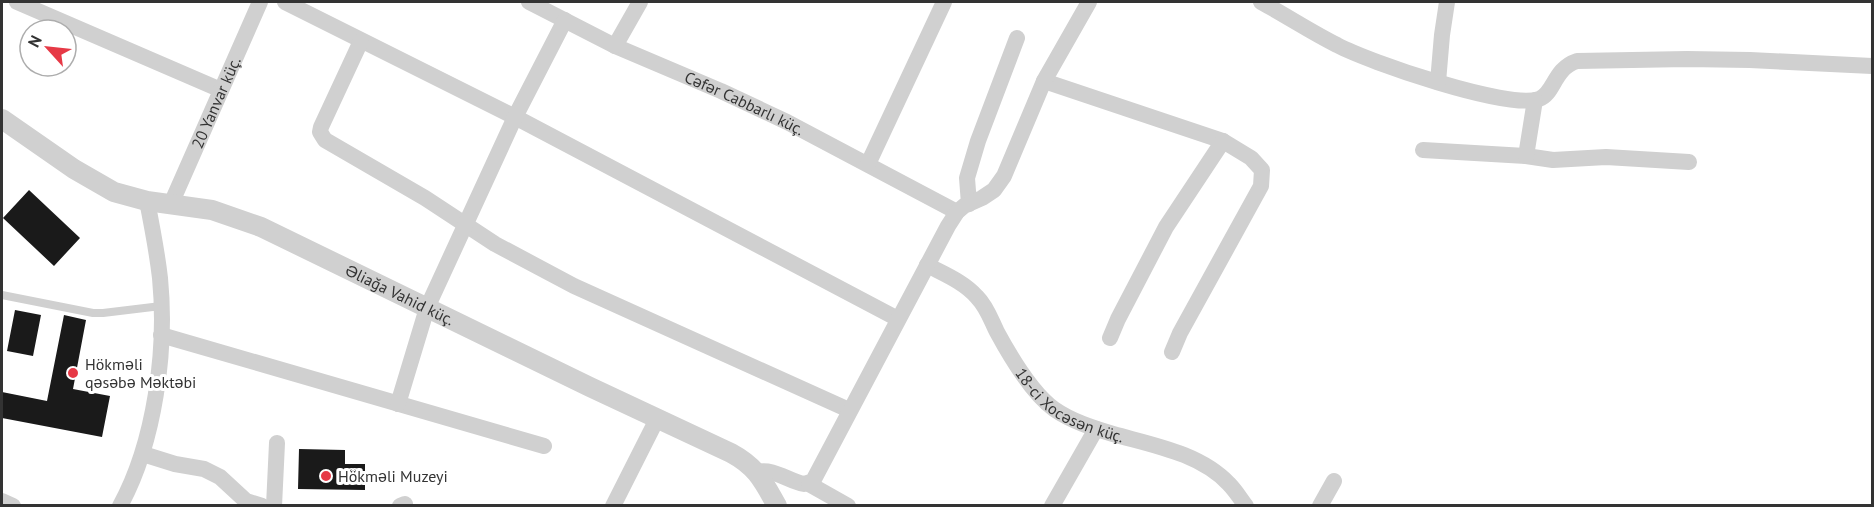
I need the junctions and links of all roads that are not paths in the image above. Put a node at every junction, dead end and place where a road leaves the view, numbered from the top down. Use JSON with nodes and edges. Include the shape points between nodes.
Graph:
{"nodes":[{"id":1,"x":17,"y":2,"type":"edge"},
{"id":2,"x":260,"y":2,"type":"edge"},
{"id":3,"x":285,"y":2,"type":"edge"},
{"id":4,"x":529,"y":2,"type":"edge"},
{"id":5,"x":640,"y":2,"type":"edge"},
{"id":6,"x":944,"y":2,"type":"edge"},
{"id":7,"x":1089,"y":2,"type":"edge"},
{"id":8,"x":1261,"y":2,"type":"edge"},
{"id":9,"x":1447,"y":2,"type":"edge"},
{"id":10,"x":565,"y":20,"type":"junction"},
{"id":11,"x":1017,"y":38,"type":"dead end"},
{"id":12,"x":361,"y":41,"type":"junction"},
{"id":13,"x":615,"y":46,"type":"junction"},
{"id":14,"x":1872,"y":66,"type":"edge"},
{"id":15,"x":1044,"y":81,"type":"junction"},
{"id":16,"x":1438,"y":82,"type":"junction"},
{"id":17,"x":221,"y":90,"type":"junction"},
{"id":18,"x":1534,"y":100,"type":"junction"},
{"id":19,"x":515,"y":117,"type":"junction"},
{"id":20,"x":2,"y":119,"type":"edge"},
{"id":21,"x":1223,"y":141,"type":"junction"},
{"id":22,"x":1423,"y":150,"type":"dead end"},
{"id":23,"x":1526,"y":156,"type":"junction"},
{"id":24,"x":1689,"y":162,"type":"dead end"},
{"id":25,"x":868,"y":164,"type":"junction"},
{"id":26,"x":147,"y":201,"type":"junction"},
{"id":27,"x":171,"y":204,"type":"junction"},
{"id":28,"x":963,"y":208,"type":"junction"},
{"id":29,"x":465,"y":224,"type":"junction"},
{"id":30,"x":927,"y":265,"type":"junction"},
{"id":31,"x":2,"y":295,"type":"edge"},
{"id":32,"x":161,"y":306,"type":"junction"},
{"id":33,"x":427,"y":309,"type":"junction"},
{"id":34,"x":898,"y":319,"type":"junction"},
{"id":35,"x":161,"y":335,"type":"junction"},
{"id":36,"x":1110,"y":338,"type":"dead end"},
{"id":37,"x":1172,"y":352,"type":"dead end"},
{"id":38,"x":398,"y":404,"type":"junction"},
{"id":39,"x":849,"y":410,"type":"junction"},
{"id":40,"x":657,"y":419,"type":"junction"},
{"id":41,"x":1096,"y":429,"type":"junction"},
{"id":42,"x":277,"y":443,"type":"dead end"},
{"id":43,"x":544,"y":446,"type":"dead end"},
{"id":44,"x":143,"y":454,"type":"junction"},
{"id":45,"x":757,"y":472,"type":"junction"},
{"id":46,"x":1334,"y":481,"type":"dead end"},
{"id":47,"x":809,"y":484,"type":"junction"},
{"id":48,"x":2,"y":501,"type":"edge"},
{"id":49,"x":1238,"y":502,"type":"edge"},
{"id":50,"x":245,"y":503,"type":"edge"},
{"id":51,"x":13,"y":506,"type":"edge"},
{"id":52,"x":120,"y":506,"type":"edge"},
{"id":53,"x":262,"y":506,"type":"edge"},
{"id":54,"x":274,"y":506,"type":"edge"},
{"id":55,"x":614,"y":506,"type":"edge"},
{"id":56,"x":777,"y":506,"type":"edge"},
{"id":57,"x":848,"y":506,"type":"edge"},
{"id":58,"x":1052,"y":506,"type":"edge"},
{"id":59,"x":1320,"y":506,"type":"edge"}],
"edges":[{"from":1,"to":17,"type":"street"},
{"from":2,"to":17,"type":"street","name":"20 Yanvar küç."},
{"from":3,"to":12,"type":"street"},
{"from":4,"to":10,"type":"street","name":"Cəfər Cabbarlı küç."},
{"from":5,"to":13,"type":"street"},
{"from":6,"to":25,"type":"street"},
{"from":7,"to":15,"type":"street"},
{"from":8,"to":16,"type":"street","via":[[1338,46]]},
{"from":9,"to":16,"type":"street"},
{"from":10,"to":13,"type":"street","name":"Cəfər Cabbarlı küç."},
{"from":10,"to":19,"type":"street"},
{"from":11,"to":28,"type":"street","via":[[978,141]]},
{"from":12,"to":19,"type":"street"},
{"from":12,"to":29,"type":"street","via":[[320,132],[325,140]]},
{"from":13,"to":25,"type":"street","name":"Cəfər Cabbarlı küç.","via":[[778,118]]},
{"from":14,"to":18,"type":"street","via":[[1750,60],[1577,61],[1561,70],[1545,95]]},
{"from":15,"to":21,"type":"street"},
{"from":15,"to":28,"type":"street","via":[[1004,176],[993,190]]},
{"from":16,"to":18,"type":"street","via":[[1506,99]]},
{"from":17,"to":27,"type":"street","name":"20 Yanvar küç."},
{"from":18,"to":23,"type":"street"},
{"from":19,"to":29,"type":"street"},
{"from":19,"to":34,"type":"street"},
{"from":20,"to":26,"type":"street","name":"Əliağa Vahid küç.","via":[[88,178],[114,192]]},
{"from":21,"to":36,"type":"street","via":[[1166,227]]},
{"from":21,"to":37,"type":"street","via":[[1251,158],[1262,170],[1261,186]]},
{"from":22,"to":23,"type":"street"},
{"from":23,"to":24,"type":"street","via":[[1553,160],[1623,157]]},
{"from":25,"to":28,"type":"street","name":"Cəfər Cabbarlı küç."},
{"from":26,"to":27,"type":"street","name":"Əliağa Vahid küç."},
{"from":26,"to":32,"type":"street","via":[[157,252]]},
{"from":27,"to":33,"type":"street","name":"Əliağa Vahid küç.","via":[[212,210],[261,227]]},
{"from":28,"to":30,"type":"street","via":[[948,226]]},
{"from":29,"to":33,"type":"street"},
{"from":29,"to":39,"type":"street","via":[[574,286]]},
{"from":30,"to":34,"type":"street"},
{"from":30,"to":41,"type":"street","name":"18-ci Xocəsən küç.","via":[[963,285],[985,306],[1016,364],[1053,408]]},
{"from":31,"to":32,"type":"lane","via":[[103,314]]},
{"from":32,"to":35,"type":"street"},
{"from":33,"to":38,"type":"street"},
{"from":33,"to":40,"type":"street","name":"Əliağa Vahid küç."},
{"from":34,"to":39,"type":"street"},
{"from":35,"to":38,"type":"street"},
{"from":35,"to":44,"type":"street"},
{"from":38,"to":43,"type":"street"},
{"from":39,"to":47,"type":"street"},
{"from":40,"to":45,"type":"street","name":"Əliağa Vahid küç.","via":[[731,453]]},
{"from":40,"to":55,"type":"street"},
{"from":41,"to":49,"type":"street","name":"18-ci Xocəsən küç.","via":[[1187,457],[1228,483]]},
{"from":41,"to":58,"type":"street"},
{"from":42,"to":54,"type":"street"},
{"from":44,"to":50,"type":"street","via":[[204,469],[220,477]]},
{"from":44,"to":52,"type":"street"},
{"from":45,"to":47,"type":"street","via":[[772,472]]},
{"from":45,"to":56,"type":"street","name":"Əliağa Vahid küç."},
{"from":46,"to":59,"type":"street"},
{"from":47,"to":57,"type":"street"},
{"from":48,"to":51,"type":"street"},
{"from":50,"to":53,"type":"street"}]}
